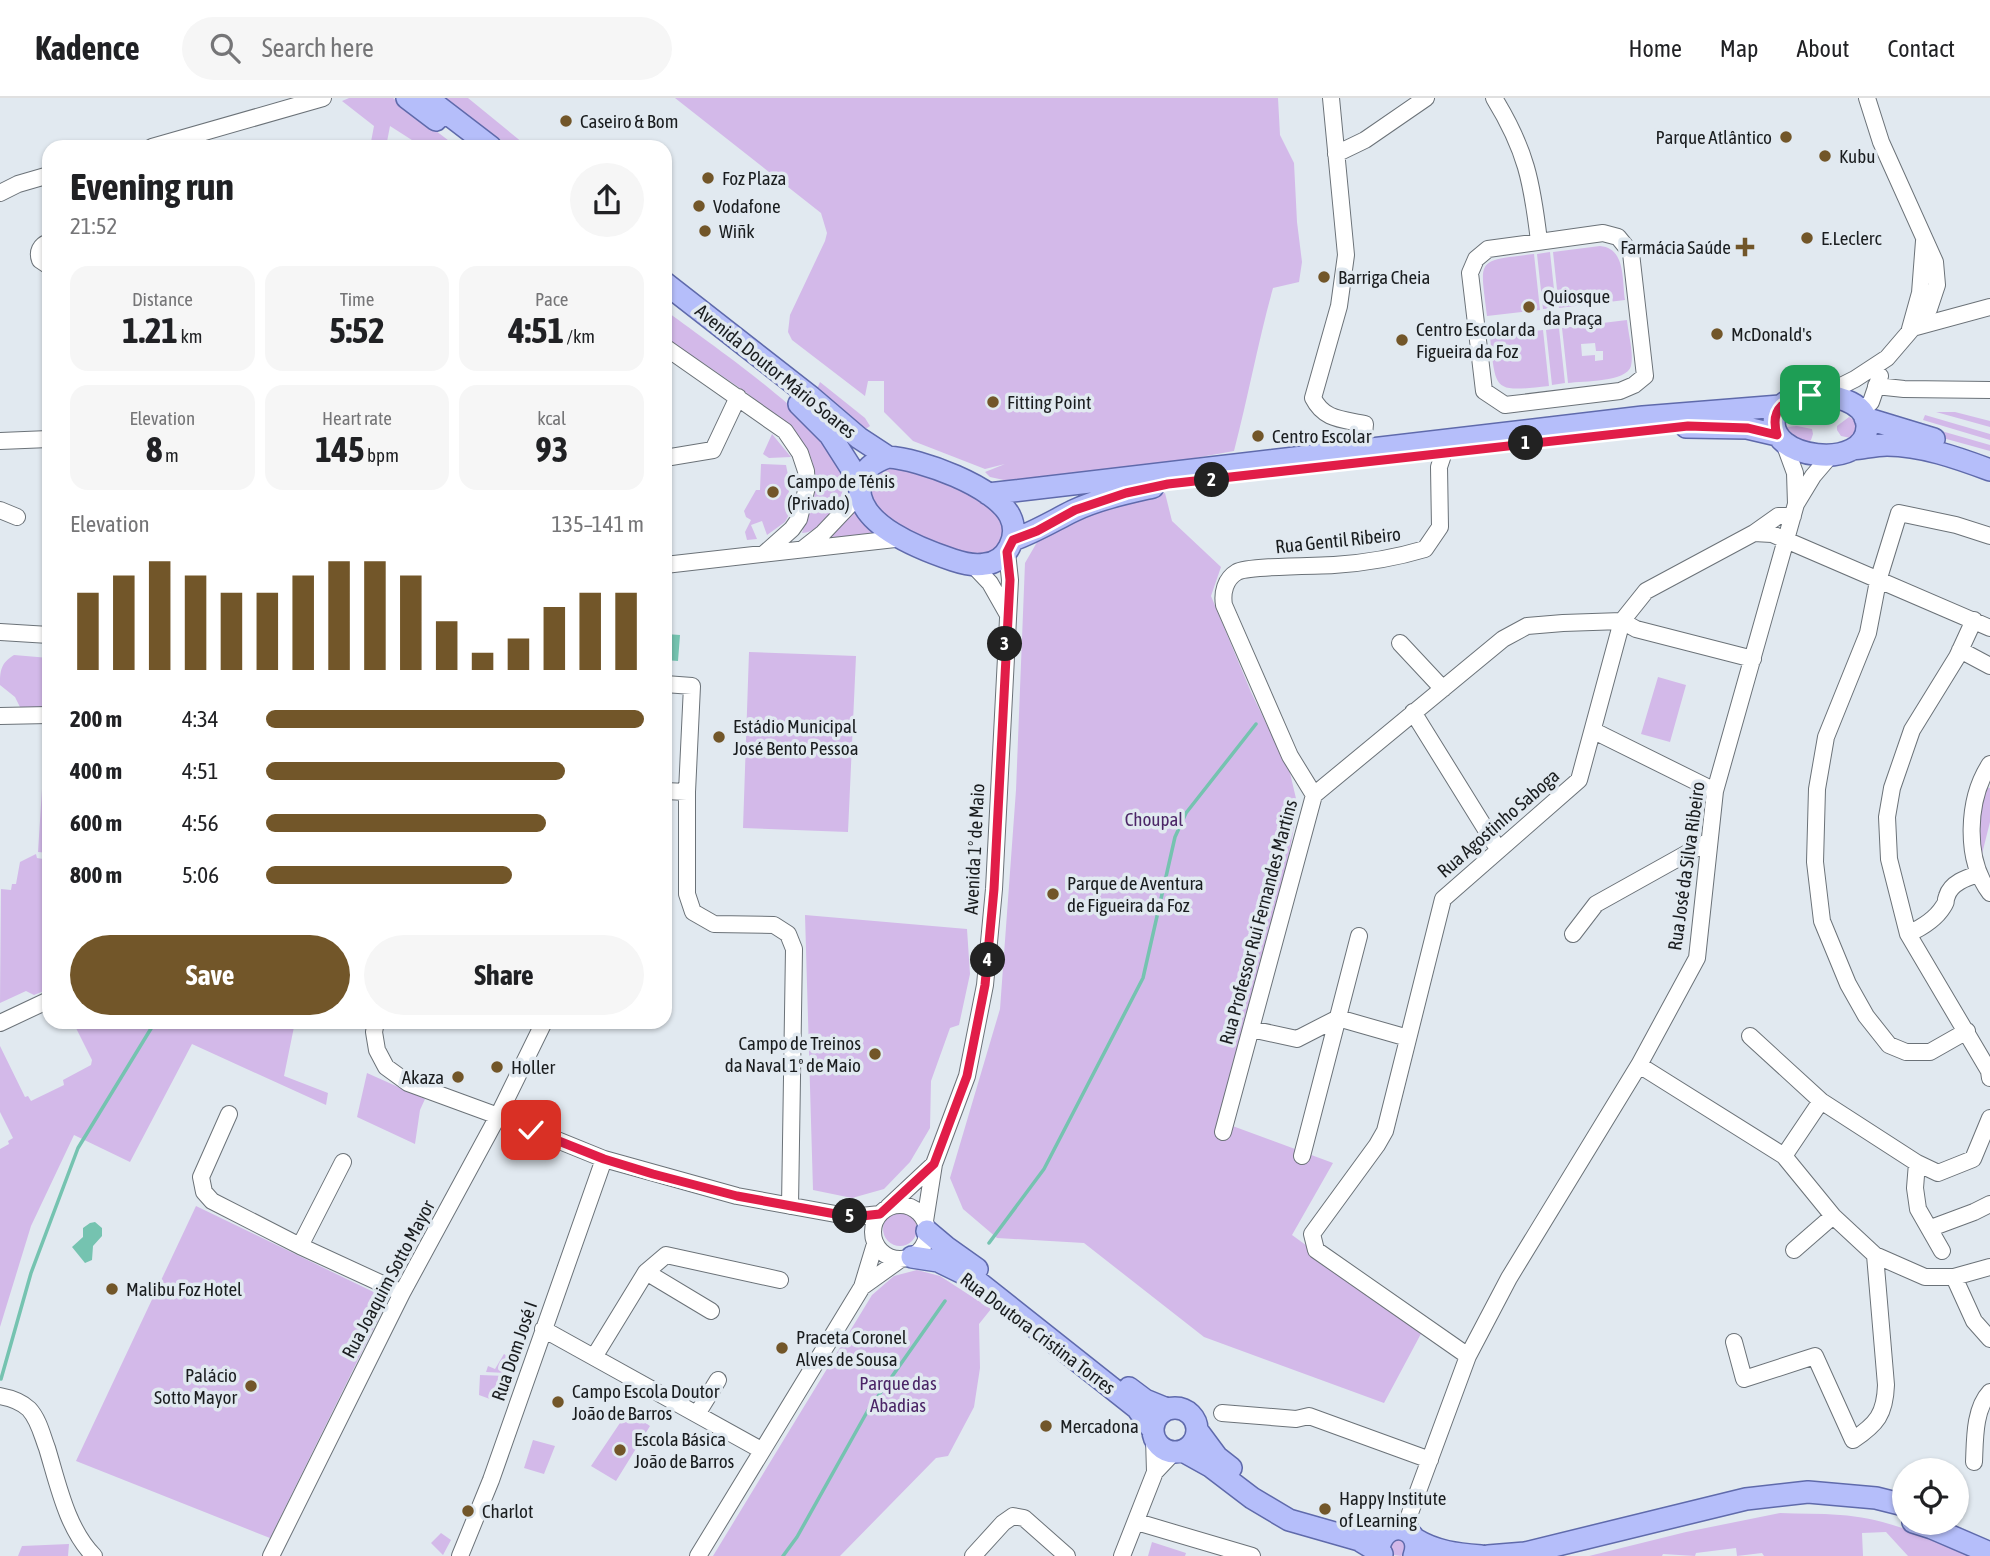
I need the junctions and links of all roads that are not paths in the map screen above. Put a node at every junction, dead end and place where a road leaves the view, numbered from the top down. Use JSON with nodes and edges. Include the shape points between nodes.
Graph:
{"nodes":[{"id":1,"x":323,"y":98,"type":"edge"},
{"id":2,"x":407,"y":98,"type":"edge"},
{"id":3,"x":428,"y":98,"type":"edge"},
{"id":4,"x":1331,"y":98,"type":"edge"},
{"id":5,"x":1426,"y":98,"type":"edge"},
{"id":6,"x":1494,"y":98,"type":"edge"},
{"id":7,"x":1867,"y":98,"type":"edge"},
{"id":8,"x":176,"y":140,"type":"edge"},
{"id":9,"x":461,"y":140,"type":"edge"},
{"id":10,"x":482,"y":140,"type":"edge"},
{"id":11,"x":1336,"y":154,"type":"junction"},
{"id":12,"x":42,"y":177,"type":"edge"},
{"id":13,"x":0,"y":193,"type":"edge"},
{"id":14,"x":1539,"y":242,"type":"junction"},
{"id":15,"x":42,"y":246,"type":"edge"},
{"id":16,"x":42,"y":261,"type":"edge"},
{"id":17,"x":672,"y":288,"type":"edge"},
{"id":18,"x":672,"y":305,"type":"edge"},
{"id":19,"x":1990,"y":307,"type":"edge"},
{"id":20,"x":1913,"y":329,"type":"junction"},
{"id":21,"x":672,"y":352,"type":"edge"},
{"id":22,"x":1887,"y":358,"type":"junction"},
{"id":23,"x":1876,"y":386,"type":"junction"},
{"id":24,"x":1990,"y":390,"type":"edge"},
{"id":25,"x":1823,"y":395,"type":"junction"},
{"id":26,"x":738,"y":397,"type":"junction"},
{"id":27,"x":1780,"y":406,"type":"junction"},
{"id":28,"x":1863,"y":414,"type":"junction"},
{"id":29,"x":1364,"y":435,"type":"dead end"},
{"id":30,"x":42,"y":439,"type":"edge"},
{"id":31,"x":1781,"y":439,"type":"junction"},
{"id":32,"x":0,"y":441,"type":"edge"},
{"id":33,"x":1853,"y":450,"type":"junction"},
{"id":34,"x":1444,"y":452,"type":"junction"},
{"id":35,"x":1831,"y":455,"type":"junction"},
{"id":36,"x":1990,"y":456,"type":"edge"},
{"id":37,"x":672,"y":457,"type":"edge"},
{"id":38,"x":888,"y":457,"type":"junction"},
{"id":39,"x":1990,"y":470,"type":"edge"},
{"id":40,"x":860,"y":488,"type":"junction"},
{"id":41,"x":988,"y":494,"type":"junction"},
{"id":42,"x":0,"y":510,"type":"edge"},
{"id":43,"x":1795,"y":510,"type":"junction"},
{"id":44,"x":17,"y":517,"type":"dead end"},
{"id":45,"x":792,"y":530,"type":"junction"},
{"id":46,"x":1754,"y":533,"type":"junction"},
{"id":47,"x":1990,"y":536,"type":"edge"},
{"id":48,"x":904,"y":538,"type":"junction"},
{"id":49,"x":1787,"y":541,"type":"junction"},
{"id":50,"x":1010,"y":546,"type":"junction"},
{"id":51,"x":804,"y":548,"type":"junction"},
{"id":52,"x":765,"y":553,"type":"junction"},
{"id":53,"x":672,"y":564,"type":"edge"},
{"id":54,"x":972,"y":564,"type":"junction"},
{"id":55,"x":1878,"y":581,"type":"junction"},
{"id":56,"x":1007,"y":613,"type":"junction"},
{"id":57,"x":1974,"y":620,"type":"junction"},
{"id":58,"x":1622,"y":621,"type":"junction"},
{"id":59,"x":1990,"y":628,"type":"edge"},
{"id":60,"x":0,"y":632,"type":"edge"},
{"id":61,"x":42,"y":635,"type":"edge"},
{"id":62,"x":1399,"y":643,"type":"dead end"},
{"id":63,"x":1960,"y":650,"type":"junction"},
{"id":64,"x":1753,"y":659,"type":"junction"},
{"id":65,"x":1990,"y":666,"type":"edge"},
{"id":66,"x":672,"y":685,"type":"edge"},
{"id":67,"x":1443,"y":689,"type":"junction"},
{"id":68,"x":1413,"y":712,"type":"junction"},
{"id":69,"x":42,"y":715,"type":"edge"},
{"id":70,"x":0,"y":716,"type":"edge"},
{"id":71,"x":1594,"y":730,"type":"junction"},
{"id":72,"x":1990,"y":764,"type":"edge"},
{"id":73,"x":672,"y":791,"type":"edge"},
{"id":74,"x":1715,"y":791,"type":"junction"},
{"id":75,"x":687,"y":792,"type":"junction"},
{"id":76,"x":1314,"y":795,"type":"junction"},
{"id":77,"x":1709,"y":841,"type":"junction"},
{"id":78,"x":1498,"y":849,"type":"junction"},
{"id":79,"x":1978,"y":874,"type":"junction"},
{"id":80,"x":1990,"y":893,"type":"edge"},
{"id":81,"x":1573,"y":934,"type":"dead end"},
{"id":82,"x":1908,"y":934,"type":"junction"},
{"id":83,"x":1359,"y":936,"type":"dead end"},
{"id":84,"x":42,"y":1003,"type":"edge"},
{"id":85,"x":1338,"y":1018,"type":"junction"},
{"id":86,"x":0,"y":1023,"type":"edge"},
{"id":87,"x":375,"y":1029,"type":"edge"},
{"id":88,"x":541,"y":1029,"type":"edge"},
{"id":89,"x":1251,"y":1030,"type":"junction"},
{"id":90,"x":1967,"y":1031,"type":"junction"},
{"id":91,"x":1751,"y":1037,"type":"dead end"},
{"id":92,"x":1408,"y":1038,"type":"junction"},
{"id":93,"x":1639,"y":1065,"type":"junction"},
{"id":94,"x":1990,"y":1078,"type":"edge"},
{"id":95,"x":1821,"y":1101,"type":"junction"},
{"id":96,"x":229,"y":1114,"type":"dead end"},
{"id":97,"x":498,"y":1116,"type":"junction"},
{"id":98,"x":1990,"y":1118,"type":"edge"},
{"id":99,"x":1223,"y":1132,"type":"dead end"},
{"id":100,"x":1302,"y":1156,"type":"dead end"},
{"id":101,"x":1784,"y":1156,"type":"junction"},
{"id":102,"x":604,"y":1159,"type":"junction"},
{"id":103,"x":343,"y":1162,"type":"dead end"},
{"id":104,"x":1917,"y":1163,"type":"junction"},
{"id":105,"x":934,"y":1164,"type":"junction"},
{"id":106,"x":1990,"y":1204,"type":"edge"},
{"id":107,"x":790,"y":1206,"type":"junction"},
{"id":108,"x":884,"y":1210,"type":"junction"},
{"id":109,"x":1833,"y":1216,"type":"junction"},
{"id":110,"x":852,"y":1217,"type":"junction"},
{"id":111,"x":926,"y":1226,"type":"junction"},
{"id":112,"x":1931,"y":1228,"type":"junction"},
{"id":113,"x":874,"y":1239,"type":"junction"},
{"id":114,"x":300,"y":1247,"type":"junction"},
{"id":115,"x":1794,"y":1250,"type":"dead end"},
{"id":116,"x":1942,"y":1251,"type":"dead end"},
{"id":117,"x":1875,"y":1255,"type":"junction"},
{"id":118,"x":906,"y":1258,"type":"junction"},
{"id":119,"x":1990,"y":1267,"type":"edge"},
{"id":120,"x":646,"y":1272,"type":"junction"},
{"id":121,"x":1954,"y":1277,"type":"junction"},
{"id":122,"x":780,"y":1280,"type":"dead end"},
{"id":123,"x":862,"y":1287,"type":"junction"},
{"id":124,"x":402,"y":1293,"type":"junction"},
{"id":125,"x":711,"y":1311,"type":"dead end"},
{"id":126,"x":543,"y":1329,"type":"junction"},
{"id":127,"x":1990,"y":1339,"type":"edge"},
{"id":128,"x":1734,"y":1342,"type":"dead end"},
{"id":129,"x":1468,"y":1356,"type":"junction"},
{"id":130,"x":594,"y":1357,"type":"junction"},
{"id":131,"x":718,"y":1380,"type":"dead end"},
{"id":132,"x":1990,"y":1392,"type":"edge"},
{"id":133,"x":0,"y":1396,"type":"edge"},
{"id":134,"x":1167,"y":1409,"type":"junction"},
{"id":135,"x":1222,"y":1413,"type":"dead end"},
{"id":136,"x":697,"y":1414,"type":"junction"},
{"id":137,"x":1197,"y":1430,"type":"junction"},
{"id":138,"x":1153,"y":1433,"type":"junction"},
{"id":139,"x":761,"y":1450,"type":"junction"},
{"id":140,"x":1178,"y":1452,"type":"junction"},
{"id":141,"x":1430,"y":1460,"type":"junction"},
{"id":142,"x":1974,"y":1462,"type":"dead end"},
{"id":143,"x":1155,"y":1472,"type":"junction"},
{"id":144,"x":1892,"y":1502,"type":"edge"},
{"id":145,"x":1892,"y":1516,"type":"edge"},
{"id":146,"x":1137,"y":1522,"type":"junction"},
{"id":147,"x":1969,"y":1529,"type":"edge"},
{"id":148,"x":1948,"y":1535,"type":"edge"},
{"id":149,"x":1399,"y":1539,"type":"edge"},
{"id":150,"x":1990,"y":1539,"type":"edge"},
{"id":151,"x":85,"y":1552,"type":"edge"},
{"id":152,"x":1990,"y":1553,"type":"edge"},
{"id":153,"x":271,"y":1556,"type":"edge"},
{"id":154,"x":460,"y":1556,"type":"edge"},
{"id":155,"x":698,"y":1556,"type":"edge"},
{"id":156,"x":973,"y":1556,"type":"edge"},
{"id":157,"x":1067,"y":1556,"type":"edge"},
{"id":158,"x":1122,"y":1556,"type":"edge"},
{"id":159,"x":1252,"y":1556,"type":"edge"},
{"id":160,"x":1481,"y":1556,"type":"edge"},
{"id":161,"x":1488,"y":1556,"type":"edge"},
{"id":162,"x":1563,"y":1556,"type":"edge"}],
"edges":[{"from":1,"to":8,"type":"street"},
{"from":2,"to":9,"type":"main road"},
{"from":3,"to":10,"type":"main road"},
{"from":4,"to":11,"type":"street"},
{"from":5,"to":11,"type":"street"},
{"from":6,"to":14,"type":"street","via":[[1513,128],[1526,162]]},
{"from":7,"to":20,"type":"street","via":[[1881,142],[1924,238]]},
{"from":11,"to":29,"type":"street","via":[[1346,256],[1344,283],[1313,398],[1328,416],[1365,424]]},
{"from":12,"to":13,"type":"street"},
{"from":14,"to":14,"type":"street","via":[[1488,249],[1476,259],[1470,273],[1484,391],[1506,405],[1620,391],[1634,385],[1645,376],[1631,253],[1618,237],[1602,233]]},
{"from":15,"to":16,"type":"street","via":[[38,253]]},
{"from":17,"to":38,"type":"main road","name":"Avenida Doutor Mário Soares"},
{"from":18,"to":40,"type":"main road","name":"Avenida Doutor Mário Soares","via":[[808,412],[830,435]]},
{"from":19,"to":20,"type":"street"},
{"from":20,"to":22,"type":"street"},
{"from":21,"to":26,"type":"street"},
{"from":22,"to":23,"type":"street"},
{"from":22,"to":25,"type":"street"},
{"from":23,"to":24,"type":"street"},
{"from":23,"to":28,"type":"street"},
{"from":25,"to":27,"type":"main road","via":[[1797,397]]},
{"from":25,"to":28,"type":"main road","via":[[1848,402]]},
{"from":26,"to":37,"type":"street","via":[[713,450]]},
{"from":26,"to":45,"type":"street","via":[[785,430],[800,453],[807,487]]},
{"from":27,"to":31,"type":"main road","via":[[1774,425]]},
{"from":27,"to":41,"type":"main road","via":[[1643,417]]},
{"from":28,"to":33,"type":"main road","via":[[1866,434]]},
{"from":28,"to":36,"type":"main road"},
{"from":30,"to":32,"type":"street"},
{"from":31,"to":34,"type":"main road","via":[[1748,428],[1695,426]]},
{"from":31,"to":35,"type":"main road","via":[[1805,452]]},
{"from":31,"to":43,"type":"street","name":"Rua José da Silva Ribeiro","via":[[1795,473]]},
{"from":33,"to":35,"type":"main road"},
{"from":33,"to":39,"type":"main road","via":[[1885,444],[1911,447]]},
{"from":34,"to":50,"type":"main road","via":[[1168,484],[1075,510]]},
{"from":34,"to":76,"type":"street","name":"Rua Gentil Ribeiro","via":[[1439,467],[1440,527],[1425,549],[1396,558],[1237,572],[1227,581],[1224,606],[1290,756]]},
{"from":35,"to":43,"type":"street","name":"Rua José da Silva Ribeiro","via":[[1813,476]]},
{"from":38,"to":40,"type":"main road","via":[[866,470]]},
{"from":38,"to":41,"type":"main road","via":[[919,462]]},
{"from":40,"to":48,"type":"main road","name":"Avenida Doutor Mário Soares","via":[[864,507],[872,517]]},
{"from":40,"to":51,"type":"street","via":[[823,533]]},
{"from":41,"to":50,"type":"main road","via":[[1010,514],[1014,527]]},
{"from":42,"to":44,"type":"street"},
{"from":43,"to":46,"type":"street","name":"Rua Agostinho Saboga","via":[[1777,516]]},
{"from":43,"to":49,"type":"street","name":"Rua José da Silva Ribeiro"},
{"from":45,"to":51,"type":"street"},
{"from":45,"to":52,"type":"street"},
{"from":46,"to":49,"type":"street"},
{"from":46,"to":58,"type":"street","name":"Rua Agostinho Saboga","via":[[1646,591]]},
{"from":47,"to":55,"type":"street","via":[[1899,513]]},
{"from":48,"to":51,"type":"street"},
{"from":48,"to":54,"type":"main road","name":"Avenida Doutor Mário Soares"},
{"from":49,"to":55,"type":"street"},
{"from":49,"to":64,"type":"street","name":"Rua José da Silva Ribeiro"},
{"from":50,"to":54,"type":"main road","via":[[997,560]]},
{"from":50,"to":56,"type":"street","name":"Avenida 1º de Maio"},
{"from":51,"to":52,"type":"street"},
{"from":52,"to":53,"type":"street"},
{"from":54,"to":56,"type":"street","via":[[990,583]]},
{"from":55,"to":57,"type":"street"},
{"from":55,"to":90,"type":"street","via":[[1868,633],[1826,737],[1816,789],[1815,862],[1822,921],[1848,984],[1889,1045],[1906,1052],[1930,1052]]},
{"from":56,"to":105,"type":"street","name":"Avenida 1º de Maio","via":[[985,985],[967,1076]]},
{"from":57,"to":59,"type":"street"},
{"from":57,"to":63,"type":"street"},
{"from":58,"to":64,"type":"street","via":[[1636,629]]},
{"from":58,"to":67,"type":"street","name":"Rua Professor Rui Fernandes Martins","via":[[1527,626],[1503,639]]},
{"from":58,"to":71,"type":"street","name":"Rua Agostinho Saboga"},
{"from":60,"to":61,"type":"street"},
{"from":62,"to":67,"type":"street"},
{"from":63,"to":65,"type":"street"},
{"from":63,"to":82,"type":"street","via":[[1912,730],[1892,788],[1887,817],[1889,859]]},
{"from":64,"to":74,"type":"street","name":"Rua José da Silva Ribeiro"},
{"from":66,"to":75,"type":"street","via":[[692,686]]},
{"from":67,"to":68,"type":"street","name":"Rua Professor Rui Fernandes Martins"},
{"from":68,"to":76,"type":"street","name":"Rua Professor Rui Fernandes Martins"},
{"from":68,"to":78,"type":"street"},
{"from":69,"to":70,"type":"street"},
{"from":71,"to":74,"type":"street"},
{"from":71,"to":78,"type":"street","name":"Rua Agostinho Saboga","via":[[1579,780]]},
{"from":72,"to":79,"type":"street","via":[[1975,801],[1971,827]]},
{"from":73,"to":75,"type":"street"},
{"from":74,"to":77,"type":"street","name":"Rua José da Silva Ribeiro"},
{"from":75,"to":107,"type":"street","via":[[687,894],[693,912],[714,923],[774,925],[788,934],[794,950]]},
{"from":76,"to":89,"type":"street","name":"Rua Professor Rui Fernandes Martins"},
{"from":77,"to":81,"type":"street","via":[[1596,904]]},
{"from":77,"to":93,"type":"street","name":"Rua José da Silva Ribeiro","via":[[1697,958]]},
{"from":78,"to":92,"type":"street","name":"Rua Agostinho Saboga","via":[[1443,899]]},
{"from":79,"to":80,"type":"street"},
{"from":79,"to":82,"type":"street","via":[[1959,882],[1940,912]]},
{"from":82,"to":90,"type":"street"},
{"from":83,"to":85,"type":"street"},
{"from":84,"to":86,"type":"street"},
{"from":85,"to":89,"type":"street","via":[[1297,1039]]},
{"from":85,"to":92,"type":"street"},
{"from":85,"to":100,"type":"street"},
{"from":87,"to":97,"type":"street","via":[[377,1050],[386,1067],[408,1083]]},
{"from":88,"to":97,"type":"street","name":"Rua Joaquim Sotto Mayor"},
{"from":89,"to":99,"type":"street","name":"Rua Professor Rui Fernandes Martins"},
{"from":90,"to":94,"type":"street"},
{"from":91,"to":95,"type":"street"},
{"from":92,"to":129,"type":"street","name":"Rua Agostinho Saboga","via":[[1381,1139],[1312,1234],[1316,1250]]},
{"from":93,"to":101,"type":"street"},
{"from":93,"to":129,"type":"street","name":"Rua José da Silva Ribeiro","via":[[1509,1278]]},
{"from":95,"to":101,"type":"street"},
{"from":95,"to":104,"type":"street"},
{"from":96,"to":114,"type":"street","via":[[201,1177],[204,1192],[212,1201]]},
{"from":97,"to":102,"type":"street"},
{"from":97,"to":124,"type":"street","name":"Rua Joaquim Sotto Mayor"},
{"from":98,"to":104,"type":"street","via":[[1973,1159],[1938,1173]]},
{"from":101,"to":109,"type":"street"},
{"from":102,"to":107,"type":"street"},
{"from":102,"to":126,"type":"street","name":"Rua Dom José I"},
{"from":103,"to":114,"type":"street"},
{"from":104,"to":112,"type":"street","via":[[1918,1209]]},
{"from":105,"to":108,"type":"street"},
{"from":105,"to":111,"type":"street"},
{"from":106,"to":112,"type":"street"},
{"from":107,"to":110,"type":"street"},
{"from":108,"to":110,"type":"street"},
{"from":108,"to":111,"type":"street","via":[[909,1206],[919,1212]]},
{"from":108,"to":113,"type":"street","via":[[874,1223]]},
{"from":109,"to":115,"type":"street"},
{"from":109,"to":117,"type":"street"},
{"from":110,"to":113,"type":"street"},
{"from":111,"to":118,"type":"street","via":[[926,1241],[920,1251]]},
{"from":111,"to":134,"type":"main road","name":"Rua Doutora Cristina Torres","via":[[946,1247],[1145,1400]]},
{"from":112,"to":116,"type":"street"},
{"from":113,"to":118,"type":"street","via":[[891,1258]]},
{"from":113,"to":123,"type":"street"},
{"from":114,"to":124,"type":"street"},
{"from":117,"to":121,"type":"street","via":[[1925,1277]]},
{"from":117,"to":128,"type":"street","via":[[1885,1406],[1853,1440],[1815,1356],[1744,1379]]},
{"from":118,"to":123,"type":"street"},
{"from":118,"to":138,"type":"main road","name":"Rua Doutora Cristina Torres","via":[[938,1261],[973,1278],[1137,1408]]},
{"from":119,"to":121,"type":"street"},
{"from":120,"to":122,"type":"street","via":[[666,1255]]},
{"from":120,"to":125,"type":"street"},
{"from":120,"to":130,"type":"street"},
{"from":121,"to":127,"type":"street","via":[[1974,1321]]},
{"from":123,"to":139,"type":"street"},
{"from":124,"to":153,"type":"street","name":"Rua Joaquim Sotto Mayor"},
{"from":126,"to":130,"type":"street"},
{"from":126,"to":154,"type":"street","name":"Rua Dom José I"},
{"from":129,"to":141,"type":"street","name":"Rua José da Silva Ribeiro"},
{"from":130,"to":136,"type":"street"},
{"from":131,"to":136,"type":"street"},
{"from":132,"to":142,"type":"street","via":[[1976,1427]]},
{"from":133,"to":151,"type":"street","via":[[17,1400],[39,1425]]},
{"from":134,"to":137,"type":"main road","via":[[1184,1409]]},
{"from":134,"to":138,"type":"main road","via":[[1154,1420]]},
{"from":135,"to":141,"type":"street","via":[[1309,1416]]},
{"from":136,"to":139,"type":"street"},
{"from":137,"to":140,"type":"main road","via":[[1190,1446]]},
{"from":137,"to":149,"type":"main road","via":[[1216,1457],[1285,1505]]},
{"from":138,"to":140,"type":"main road","via":[[1166,1450]]},
{"from":138,"to":143,"type":"street"},
{"from":139,"to":155,"type":"street"},
{"from":140,"to":143,"type":"street"},
{"from":140,"to":149,"type":"main road","via":[[1210,1466],[1289,1520],[1359,1540]]},
{"from":141,"to":149,"type":"street","name":"Rua José da Silva Ribeiro"},
{"from":143,"to":146,"type":"street"},
{"from":144,"to":161,"type":"main road","via":[[1808,1492],[1746,1499],[1525,1553]]},
{"from":145,"to":162,"type":"main road","via":[[1809,1506],[1749,1510]]},
{"from":146,"to":158,"type":"street"},
{"from":146,"to":159,"type":"street"},
{"from":147,"to":150,"type":"main road"},
{"from":148,"to":152,"type":"main road"},
{"from":149,"to":160,"type":"main road","via":[[1449,1553]]},
{"from":156,"to":157,"type":"street","via":[[1013,1516],[1024,1518]]}]}
